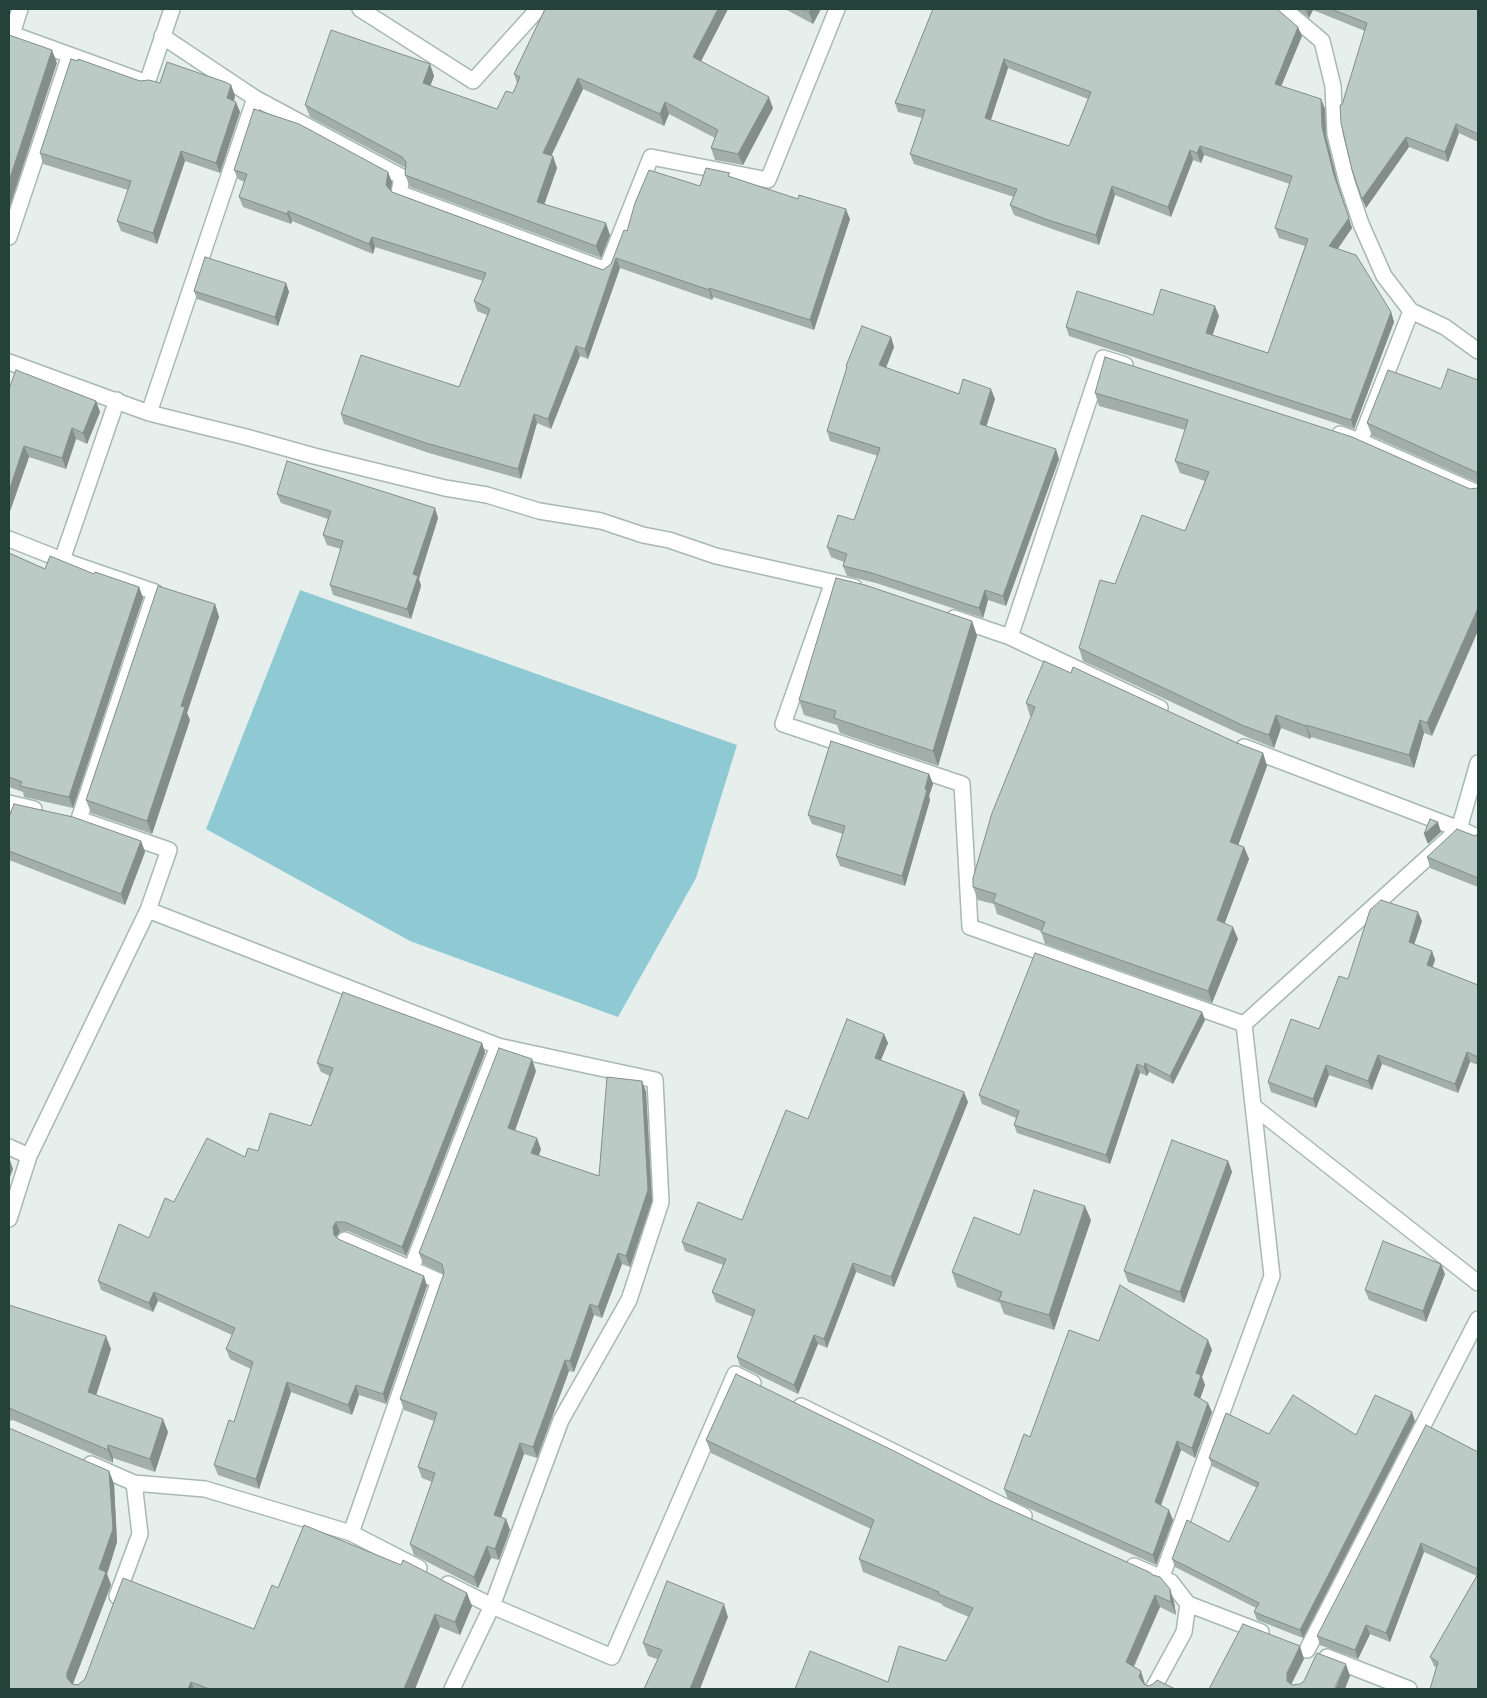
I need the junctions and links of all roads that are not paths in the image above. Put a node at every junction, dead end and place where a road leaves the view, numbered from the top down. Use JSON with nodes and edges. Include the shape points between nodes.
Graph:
{"nodes":[{"id":1,"x":20,"y":9,"type":"edge"},
{"id":2,"x":172,"y":9,"type":"edge"},
{"id":3,"x":360,"y":9,"type":"edge"},
{"id":4,"x":538,"y":9,"type":"edge"},
{"id":5,"x":837,"y":9,"type":"edge"},
{"id":6,"x":1284,"y":9,"type":"edge"},
{"id":7,"x":11,"y":33,"type":"edge"},
{"id":8,"x":162,"y":36,"type":"junction"},
{"id":9,"x":70,"y":55,"type":"junction"},
{"id":10,"x":255,"y":98,"type":"junction"},
{"id":11,"x":9,"y":237,"type":"edge"},
{"id":12,"x":1411,"y":311,"type":"junction"},
{"id":13,"x":1478,"y":351,"type":"edge"},
{"id":14,"x":9,"y":362,"type":"edge"},
{"id":15,"x":1140,"y":370,"type":"edge"},
{"id":16,"x":116,"y":400,"type":"junction"},
{"id":17,"x":149,"y":413,"type":"junction"},
{"id":18,"x":1324,"y":429,"type":"edge"},
{"id":19,"x":1360,"y":440,"type":"junction"},
{"id":20,"x":1478,"y":493,"type":"edge"},
{"id":21,"x":9,"y":539,"type":"edge"},
{"id":22,"x":62,"y":560,"type":"junction"},
{"id":23,"x":833,"y":582,"type":"junction"},
{"id":24,"x":866,"y":590,"type":"edge"},
{"id":25,"x":937,"y":613,"type":"edge"},
{"id":26,"x":1010,"y":636,"type":"junction"},
{"id":27,"x":1173,"y":714,"type":"edge"},
{"id":28,"x":1227,"y":739,"type":"edge"},
{"id":29,"x":1478,"y":764,"type":"edge"},
{"id":30,"x":9,"y":803,"type":"edge"},
{"id":31,"x":44,"y":811,"type":"edge"},
{"id":32,"x":61,"y":815,"type":"edge"},
{"id":33,"x":79,"y":819,"type":"junction"},
{"id":34,"x":1458,"y":829,"type":"junction"},
{"id":35,"x":1478,"y":837,"type":"edge"},
{"id":36,"x":148,"y":910,"type":"junction"},
{"id":37,"x":1244,"y":1024,"type":"junction"},
{"id":38,"x":498,"y":1046,"type":"junction"},
{"id":39,"x":1253,"y":1106,"type":"junction"},
{"id":40,"x":9,"y":1147,"type":"edge"},
{"id":41,"x":29,"y":1156,"type":"junction"},
{"id":42,"x":9,"y":1219,"type":"edge"},
{"id":43,"x":345,"y":1240,"type":"edge"},
{"id":44,"x":410,"y":1269,"type":"junction"},
{"id":45,"x":1478,"y":1283,"type":"edge"},
{"id":46,"x":1478,"y":1319,"type":"edge"},
{"id":47,"x":770,"y":1391,"type":"edge"},
{"id":48,"x":788,"y":1400,"type":"edge"},
{"id":49,"x":78,"y":1458,"type":"edge"},
{"id":50,"x":134,"y":1483,"type":"junction"},
{"id":51,"x":1035,"y":1521,"type":"edge"},
{"id":52,"x":351,"y":1533,"type":"junction"},
{"id":53,"x":1116,"y":1558,"type":"edge"},
{"id":54,"x":1161,"y":1578,"type":"junction"},
{"id":55,"x":1188,"y":1604,"type":"junction"},
{"id":56,"x":492,"y":1606,"type":"junction"},
{"id":57,"x":112,"y":1607,"type":"edge"},
{"id":58,"x":1270,"y":1636,"type":"edge"},
{"id":59,"x":452,"y":1689,"type":"edge"},
{"id":60,"x":1153,"y":1689,"type":"edge"},
{"id":61,"x":1409,"y":1689,"type":"edge"}],
"edges":[{"from":1,"to":7,"type":"street"},
{"from":2,"to":8,"type":"street"},
{"from":3,"to":4,"type":"street","via":[[474,81]]},
{"from":5,"to":10,"type":"street","via":[[768,180],[651,157],[606,270],[399,194],[402,177]]},
{"from":6,"to":12,"type":"street","via":[[1322,40],[1332,86],[1335,134],[1346,182],[1360,224],[1384,276]]},
{"from":7,"to":9,"type":"street"},
{"from":8,"to":9,"type":"street","via":[[147,83]]},
{"from":8,"to":10,"type":"street"},
{"from":9,"to":11,"type":"street"},
{"from":10,"to":17,"type":"street"},
{"from":12,"to":13,"type":"street","via":[[1445,327]]},
{"from":12,"to":19,"type":"street"},
{"from":14,"to":16,"type":"street"},
{"from":15,"to":26,"type":"street","via":[[1103,358]]},
{"from":16,"to":17,"type":"street"},
{"from":16,"to":22,"type":"street"},
{"from":17,"to":23,"type":"street","via":[[445,488],[601,521],[716,556]]},
{"from":18,"to":19,"type":"street"},
{"from":19,"to":20,"type":"street"},
{"from":21,"to":22,"type":"street"},
{"from":22,"to":33,"type":"street","via":[[155,592]]},
{"from":23,"to":24,"type":"street"},
{"from":23,"to":37,"type":"street","via":[[783,724],[962,784],[970,927]]},
{"from":25,"to":26,"type":"street"},
{"from":26,"to":27,"type":"street"},
{"from":28,"to":34,"type":"street"},
{"from":29,"to":34,"type":"street"},
{"from":30,"to":31,"type":"street"},
{"from":32,"to":33,"type":"street"},
{"from":33,"to":36,"type":"street","via":[[169,850]]},
{"from":34,"to":35,"type":"street"},
{"from":34,"to":37,"type":"street"},
{"from":36,"to":38,"type":"street"},
{"from":36,"to":41,"type":"street"},
{"from":37,"to":39,"type":"street"},
{"from":38,"to":44,"type":"street"},
{"from":38,"to":56,"type":"street","via":[[655,1080],[661,1202],[629,1300],[561,1420]]},
{"from":39,"to":45,"type":"street"},
{"from":39,"to":54,"type":"street","via":[[1272,1276]]},
{"from":40,"to":41,"type":"street"},
{"from":41,"to":42,"type":"street"},
{"from":43,"to":44,"type":"street"},
{"from":44,"to":52,"type":"street","via":[[440,1281]]},
{"from":46,"to":61,"type":"street","via":[[1309,1653]]},
{"from":47,"to":56,"type":"street","via":[[735,1374],[612,1657]]},
{"from":48,"to":51,"type":"street"},
{"from":49,"to":50,"type":"street"},
{"from":50,"to":52,"type":"street","via":[[205,1489]]},
{"from":50,"to":57,"type":"street","via":[[140,1534]]},
{"from":52,"to":56,"type":"street"},
{"from":53,"to":54,"type":"street"},
{"from":54,"to":55,"type":"street","via":[[1170,1582]]},
{"from":55,"to":58,"type":"street"},
{"from":55,"to":60,"type":"street","via":[[1184,1632]]},
{"from":56,"to":59,"type":"street"}]}
